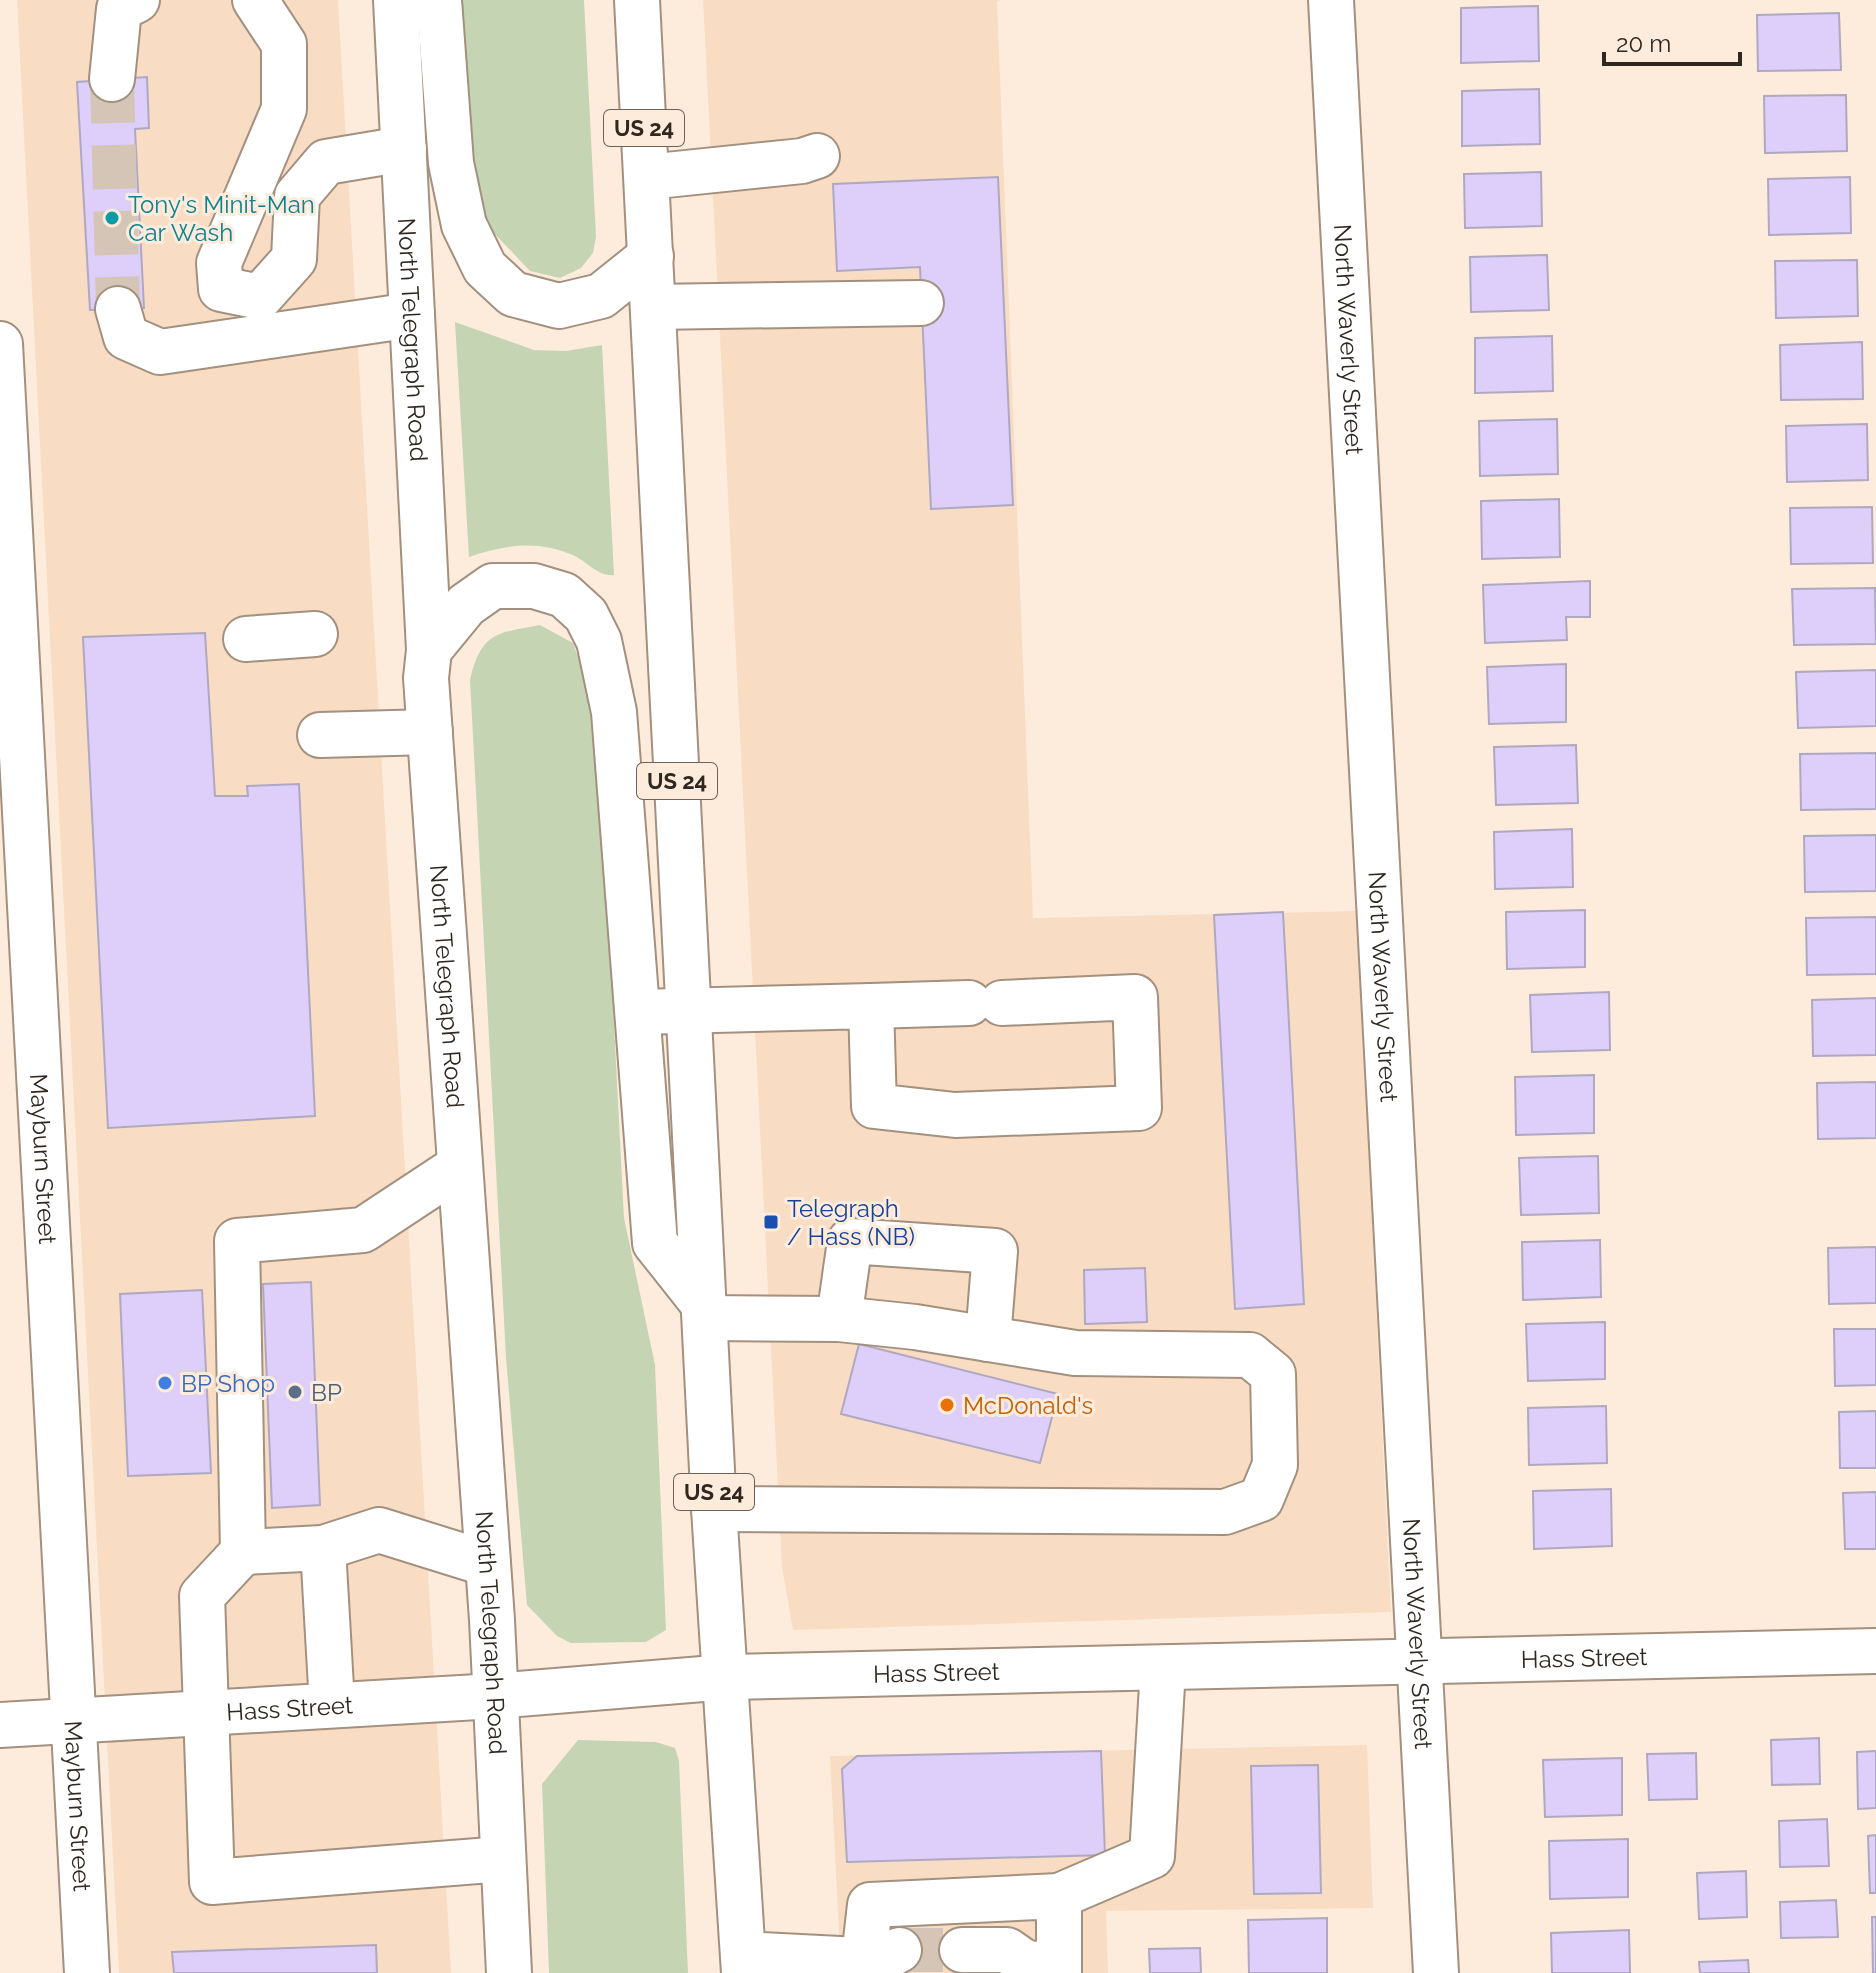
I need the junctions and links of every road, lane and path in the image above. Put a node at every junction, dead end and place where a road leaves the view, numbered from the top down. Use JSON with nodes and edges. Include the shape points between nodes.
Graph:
{"nodes":[{"id":1,"x":137,"y":0,"type":"edge"},
{"id":2,"x":255,"y":0,"type":"edge"},
{"id":3,"x":396,"y":0,"type":"edge"},
{"id":4,"x":439,"y":0,"type":"edge"},
{"id":5,"x":637,"y":0,"type":"edge"},
{"id":6,"x":1331,"y":0,"type":"edge"},
{"id":7,"x":112,"y":79,"type":"tunnel mouth"},
{"id":8,"x":404,"y":149,"type":"junction"},
{"id":9,"x":817,"y":156,"type":"dead end"},
{"id":10,"x":647,"y":177,"type":"junction"},
{"id":11,"x":651,"y":256,"type":"junction"},
{"id":12,"x":921,"y":303,"type":"dead end"},
{"id":13,"x":653,"y":307,"type":"junction"},
{"id":14,"x":118,"y":309,"type":"tunnel mouth"},
{"id":15,"x":412,"y":315,"type":"junction"},
{"id":16,"x":0,"y":344,"type":"edge"},
{"id":17,"x":315,"y":634,"type":"dead end"},
{"id":18,"x":246,"y":639,"type":"dead end"},
{"id":19,"x":429,"y":650,"type":"junction"},
{"id":20,"x":430,"y":732,"type":"junction"},
{"id":21,"x":320,"y":735,"type":"dead end"},
{"id":22,"x":871,"y":1006,"type":"junction"},
{"id":23,"x":689,"y":1009,"type":"junction"},
{"id":24,"x":638,"y":1012,"type":"junction"},
{"id":25,"x":460,"y":1166,"type":"junction"},
{"id":26,"x":705,"y":1312,"type":"junction"},
{"id":27,"x":839,"y":1319,"type":"junction"},
{"id":28,"x":988,"y":1339,"type":"junction"},
{"id":29,"x":714,"y":1509,"type":"junction"},
{"id":30,"x":323,"y":1548,"type":"junction"},
{"id":31,"x":243,"y":1552,"type":"junction"},
{"id":32,"x":488,"y":1564,"type":"junction"},
{"id":33,"x":1876,"y":1651,"type":"edge"},
{"id":34,"x":1420,"y":1661,"type":"junction"},
{"id":35,"x":1163,"y":1668,"type":"junction"},
{"id":36,"x":727,"y":1677,"type":"junction"},
{"id":37,"x":495,"y":1696,"type":"junction"},
{"id":38,"x":332,"y":1705,"type":"junction"},
{"id":39,"x":208,"y":1713,"type":"junction"},
{"id":40,"x":74,"y":1721,"type":"junction"},
{"id":41,"x":0,"y":1725,"type":"edge"},
{"id":42,"x":503,"y":1859,"type":"junction"},
{"id":43,"x":1059,"y":1896,"type":"junction"},
{"id":44,"x":962,"y":1950,"type":"tunnel mouth"},
{"id":45,"x":883,"y":1961,"type":"edge"},
{"id":46,"x":743,"y":1963,"type":"edge"},
{"id":47,"x":1040,"y":1968,"type":"edge"},
{"id":48,"x":87,"y":1973,"type":"edge"},
{"id":49,"x":509,"y":1973,"type":"edge"},
{"id":50,"x":1436,"y":1973,"type":"edge"}],
"edges":[{"from":1,"to":7,"type":"street","via":[[119,9]]},
{"from":2,"to":8,"type":"street","via":[[284,44],[284,109],[219,263],[221,289],[260,297],[294,259],[297,196],[326,162]]},
{"from":3,"to":8,"type":"street","name":"North Telegraph Road"},
{"from":4,"to":11,"type":"street","via":[[451,163],[464,225],[485,268],[513,294],[559,306],[601,296]]},
{"from":5,"to":10,"type":"street","number":"US 24"},
{"from":6,"to":34,"type":"street","name":"North Waverly Street"},
{"from":8,"to":15,"type":"street","name":"North Telegraph Road"},
{"from":9,"to":10,"type":"street"},
{"from":10,"to":11,"type":"street","number":"US 24"},
{"from":11,"to":13,"type":"street","number":"US 24"},
{"from":12,"to":13,"type":"street"},
{"from":13,"to":23,"type":"street","number":"US 24"},
{"from":14,"to":15,"type":"street","via":[[126,337],[160,352]]},
{"from":15,"to":19,"type":"street","name":"North Telegraph Road"},
{"from":16,"to":40,"type":"street","name":"Mayburn Street"},
{"from":17,"to":18,"type":"street"},
{"from":19,"to":20,"type":"street","name":"North Telegraph Road"},
{"from":19,"to":24,"type":"street","via":[[466,605],[493,586],[534,586],[564,595],[586,615],[599,641],[614,712]]},
{"from":20,"to":21,"type":"street"},
{"from":20,"to":25,"type":"street","name":"North Telegraph Road"},
{"from":22,"to":22,"type":"street","via":[[874,1106],[955,1115],[1139,1108],[1135,997]]},
{"from":22,"to":23,"type":"street"},
{"from":23,"to":24,"type":"street"},
{"from":23,"to":26,"type":"street","number":"US 24"},
{"from":24,"to":26,"type":"street","via":[[655,1243]]},
{"from":25,"to":31,"type":"street","via":[[363,1230],[237,1241]]},
{"from":25,"to":32,"type":"street","name":"North Telegraph Road"},
{"from":26,"to":27,"type":"street"},
{"from":26,"to":29,"type":"street","number":"US 24"},
{"from":27,"to":28,"type":"street"},
{"from":27,"to":28,"type":"street","via":[[850,1241],[995,1251]]},
{"from":28,"to":29,"type":"street","via":[[1075,1353],[1250,1355],[1273,1374],[1275,1465],[1261,1499],[1225,1512]]},
{"from":29,"to":36,"type":"street","number":"US 24"},
{"from":30,"to":31,"type":"street"},
{"from":30,"to":32,"type":"street","via":[[379,1530]]},
{"from":30,"to":38,"type":"street"},
{"from":31,"to":39,"type":"street","via":[[202,1596]]},
{"from":32,"to":37,"type":"street","name":"North Telegraph Road"},
{"from":33,"to":34,"type":"street","name":"Hass Street"},
{"from":34,"to":35,"type":"street","name":"Hass Street"},
{"from":34,"to":50,"type":"street","name":"North Waverly Street"},
{"from":35,"to":36,"type":"street","name":"Hass Street"},
{"from":35,"to":43,"type":"street","via":[[1152,1856]]},
{"from":36,"to":37,"type":"street","name":"Hass Street"},
{"from":36,"to":46,"type":"street","number":"US 24"},
{"from":37,"to":38,"type":"street","name":"Hass Street"},
{"from":37,"to":42,"type":"street","name":"North Telegraph Road"},
{"from":38,"to":39,"type":"street","name":"Hass Street"},
{"from":39,"to":40,"type":"street","name":"Hass Street"},
{"from":39,"to":42,"type":"street","via":[[212,1882]]},
{"from":40,"to":41,"type":"street","name":"Hass Street"},
{"from":40,"to":48,"type":"street","name":"Mayburn Street"},
{"from":42,"to":49,"type":"street","name":"North Telegraph Road"},
{"from":43,"to":45,"type":"street","via":[[870,1905]]},
{"from":43,"to":47,"type":"street"},
{"from":44,"to":47,"type":"street","via":[[1007,1950]]},
{"from":45,"to":46,"type":"street"}]}
